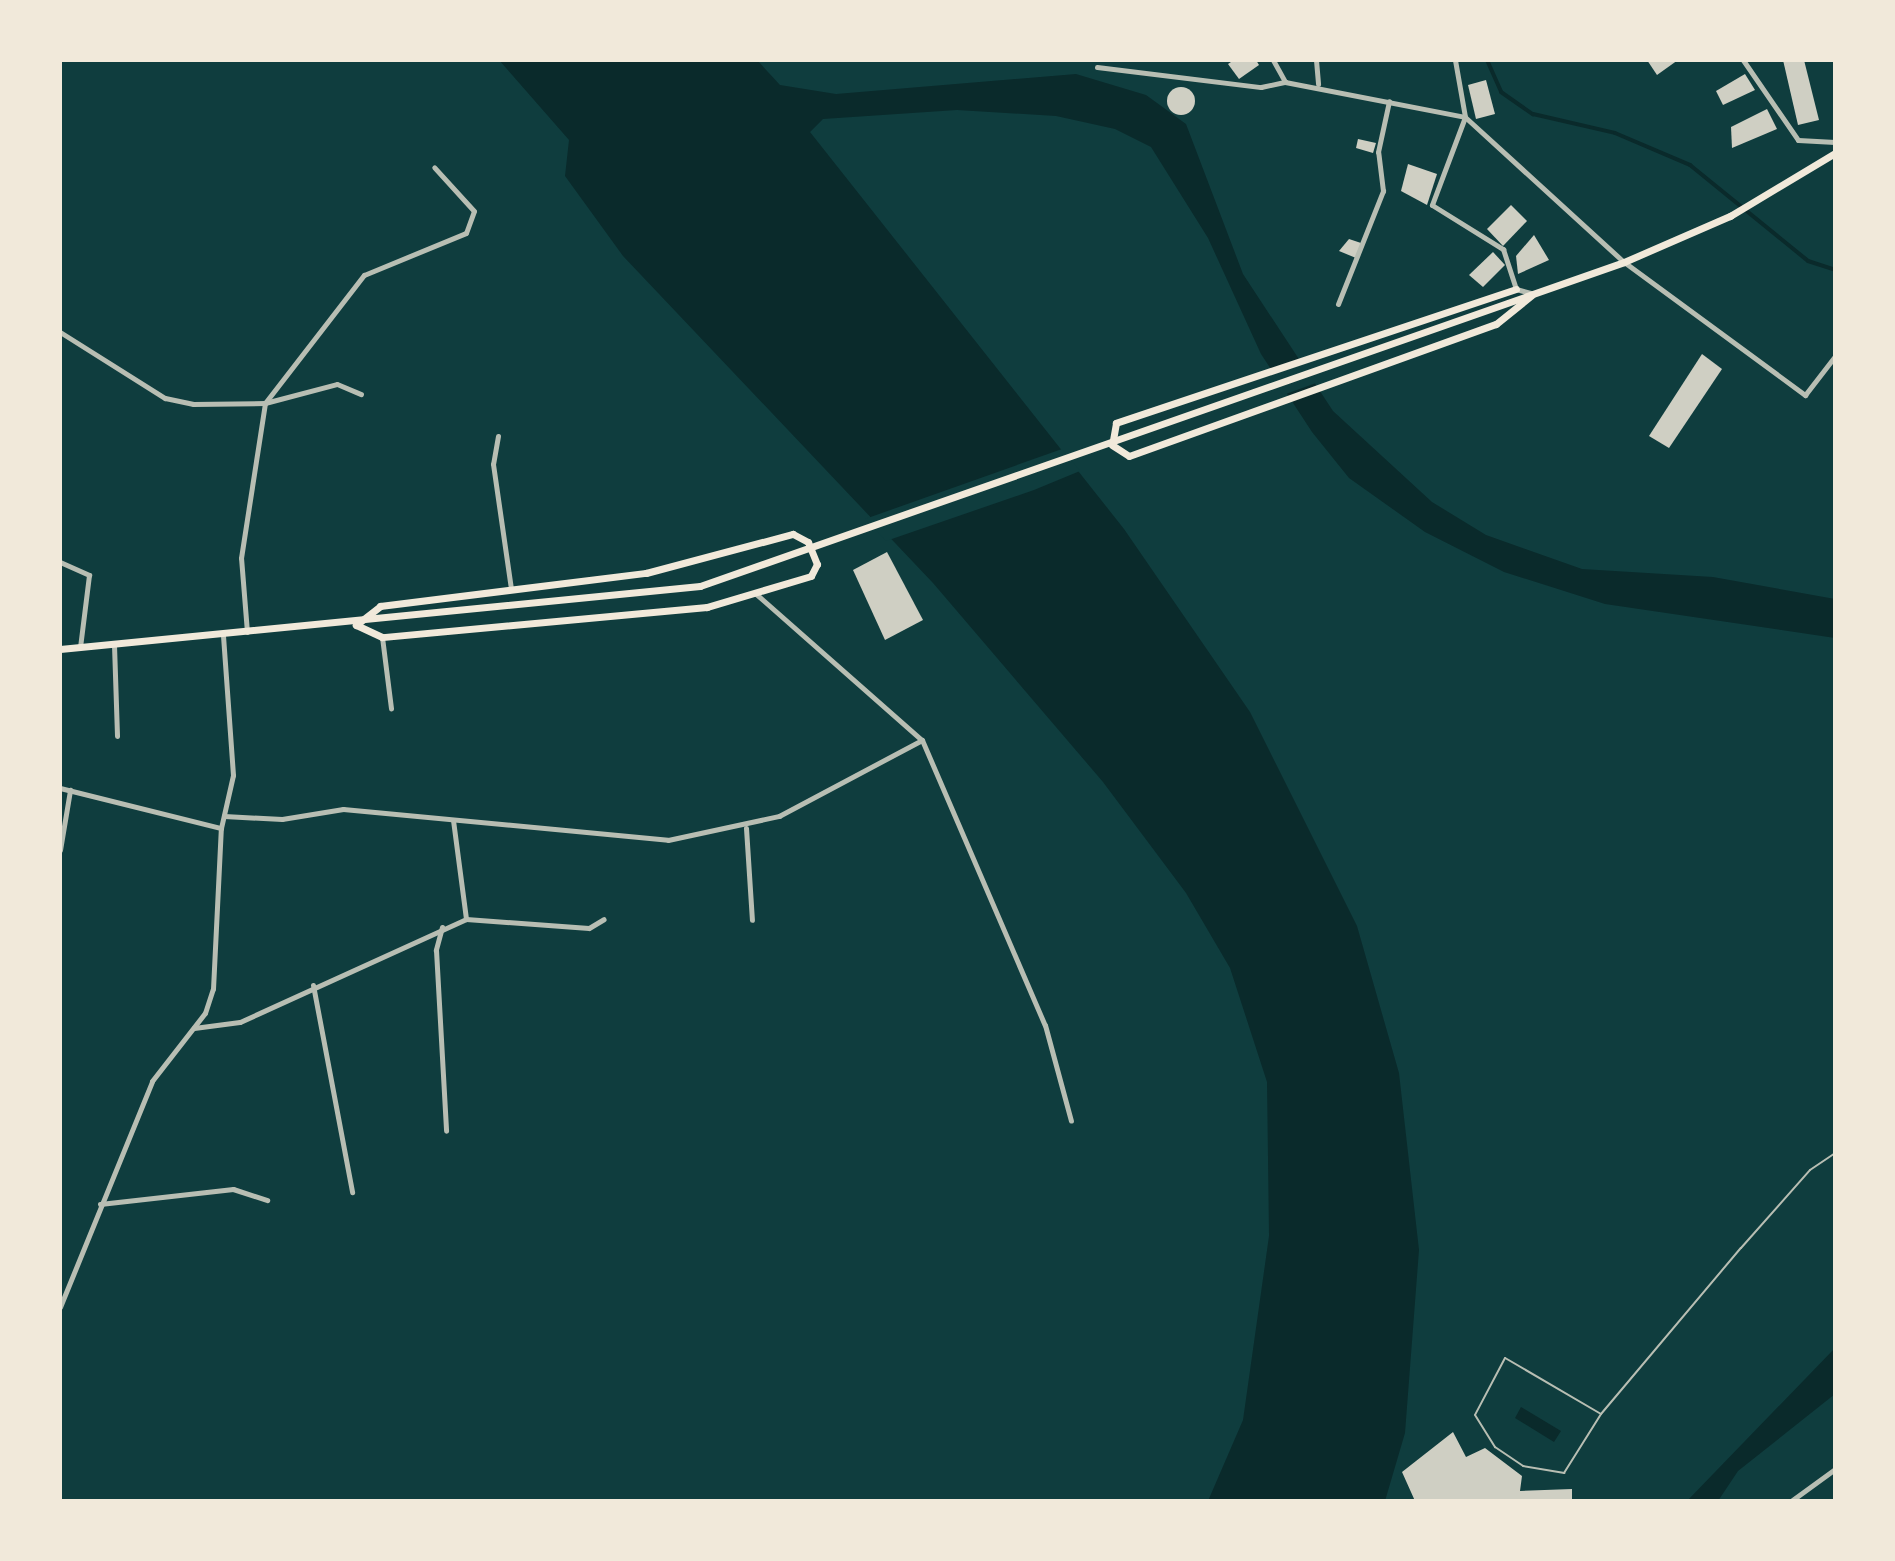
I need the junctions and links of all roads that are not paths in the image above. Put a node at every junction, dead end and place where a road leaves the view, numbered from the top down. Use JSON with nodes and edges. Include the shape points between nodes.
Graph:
{"nodes":[{"id":1,"x":1273,"y":60,"type":"edge"},
{"id":2,"x":1316,"y":60,"type":"edge"},
{"id":3,"x":1455,"y":60,"type":"edge"},
{"id":4,"x":1743,"y":60,"type":"edge"},
{"id":5,"x":1097,"y":67,"type":"dead end"},
{"id":6,"x":1285,"y":82,"type":"junction"},
{"id":7,"x":1318,"y":84,"type":"junction"},
{"id":8,"x":1389,"y":101,"type":"junction"},
{"id":9,"x":1465,"y":117,"type":"junction"},
{"id":10,"x":1835,"y":142,"type":"edge"},
{"id":11,"x":1835,"y":153,"type":"edge"},
{"id":12,"x":434,"y":167,"type":"dead end"},
{"id":13,"x":1624,"y":262,"type":"junction"},
{"id":14,"x":1516,"y":289,"type":"junction"},
{"id":15,"x":1533,"y":294,"type":"junction"},
{"id":16,"x":1338,"y":304,"type":"dead end"},
{"id":17,"x":60,"y":332,"type":"edge"},
{"id":18,"x":1835,"y":356,"type":"edge"},
{"id":19,"x":361,"y":394,"type":"dead end"},
{"id":20,"x":265,"y":403,"type":"junction"},
{"id":21,"x":498,"y":436,"type":"dead end"},
{"id":22,"x":60,"y":562,"type":"edge"},
{"id":23,"x":511,"y":589,"type":"junction"},
{"id":24,"x":755,"y":593,"type":"junction"},
{"id":25,"x":356,"y":625,"type":"junction"},
{"id":26,"x":247,"y":633,"type":"junction"},
{"id":27,"x":223,"y":636,"type":"junction"},
{"id":28,"x":382,"y":637,"type":"junction"},
{"id":29,"x":114,"y":645,"type":"junction"},
{"id":30,"x":80,"y":647,"type":"junction"},
{"id":31,"x":60,"y":649,"type":"edge"},
{"id":32,"x":391,"y":708,"type":"dead end"},
{"id":33,"x":117,"y":736,"type":"dead end"},
{"id":34,"x":922,"y":740,"type":"junction"},
{"id":35,"x":60,"y":788,"type":"edge"},
{"id":36,"x":70,"y":790,"type":"junction"},
{"id":37,"x":224,"y":816,"type":"junction"},
{"id":38,"x":453,"y":820,"type":"junction"},
{"id":39,"x":221,"y":828,"type":"junction"},
{"id":40,"x":746,"y":828,"type":"junction"},
{"id":41,"x":60,"y":850,"type":"edge"},
{"id":42,"x":466,"y":919,"type":"junction"},
{"id":43,"x":604,"y":919,"type":"dead end"},
{"id":44,"x":752,"y":920,"type":"dead end"},
{"id":45,"x":442,"y":927,"type":"junction"},
{"id":46,"x":313,"y":985,"type":"junction"},
{"id":47,"x":193,"y":1028,"type":"junction"},
{"id":48,"x":1071,"y":1121,"type":"dead end"},
{"id":49,"x":446,"y":1131,"type":"dead end"},
{"id":50,"x":1835,"y":1153,"type":"edge"},
{"id":51,"x":352,"y":1192,"type":"dead end"},
{"id":52,"x":267,"y":1200,"type":"dead end"},
{"id":53,"x":100,"y":1204,"type":"junction"},
{"id":54,"x":60,"y":1307,"type":"edge"},
{"id":55,"x":1601,"y":1414,"type":"junction"},
{"id":56,"x":1835,"y":1469,"type":"edge"},
{"id":57,"x":1791,"y":1501,"type":"edge"}],
"edges":[{"from":1,"to":6,"type":"street"},
{"from":2,"to":7,"type":"street"},
{"from":3,"to":9,"type":"street"},
{"from":4,"to":10,"type":"street","via":[[1798,140]]},
{"from":5,"to":6,"type":"street","via":[[1261,87]]},
{"from":6,"to":7,"type":"street"},
{"from":7,"to":8,"type":"street"},
{"from":8,"to":9,"type":"street"},
{"from":8,"to":16,"type":"street","via":[[1378,152],[1383,191]]},
{"from":9,"to":13,"type":"street"},
{"from":9,"to":14,"type":"street","via":[[1432,205],[1503,249]]},
{"from":11,"to":13,"type":"main road","via":[[1730,216]]},
{"from":12,"to":20,"type":"street","via":[[474,211],[466,233],[364,275]]},
{"from":13,"to":15,"type":"main road"},
{"from":13,"to":18,"type":"street","via":[[1805,395]]},
{"from":14,"to":15,"type":"street"},
{"from":14,"to":15,"type":"main road","via":[[1116,423],[1112,445],[1129,456],[1280,402],[1496,324]]},
{"from":15,"to":25,"type":"main road","via":[[731,577],[647,596]]},
{"from":17,"to":20,"type":"street","via":[[165,398]]},
{"from":19,"to":20,"type":"street","via":[[321,385]]},
{"from":20,"to":26,"type":"street","via":[[241,558]]},
{"from":21,"to":23,"type":"street","via":[[493,464]]},
{"from":22,"to":30,"type":"street","via":[[89,575]]},
{"from":23,"to":24,"type":"main road","via":[[712,561],[793,534],[808,542],[816,572]]},
{"from":23,"to":25,"type":"main road","via":[[380,606]]},
{"from":24,"to":28,"type":"main road","via":[[629,619]]},
{"from":24,"to":34,"type":"street"},
{"from":25,"to":26,"type":"main road"},
{"from":25,"to":28,"type":"main road"},
{"from":26,"to":27,"type":"main road"},
{"from":27,"to":29,"type":"main road"},
{"from":27,"to":37,"type":"street","via":[[233,775]]},
{"from":28,"to":32,"type":"street"},
{"from":29,"to":30,"type":"main road"},
{"from":29,"to":33,"type":"street"},
{"from":30,"to":31,"type":"main road"},
{"from":34,"to":40,"type":"street"},
{"from":34,"to":48,"type":"street","via":[[1045,1025]]},
{"from":35,"to":36,"type":"street"},
{"from":36,"to":39,"type":"street"},
{"from":36,"to":41,"type":"street"},
{"from":37,"to":38,"type":"street","via":[[282,819],[343,809]]},
{"from":37,"to":39,"type":"street"},
{"from":38,"to":40,"type":"street","via":[[668,840]]},
{"from":38,"to":42,"type":"street"},
{"from":39,"to":47,"type":"street","via":[[213,989]]},
{"from":40,"to":44,"type":"street"},
{"from":42,"to":43,"type":"street","via":[[589,928]]},
{"from":42,"to":45,"type":"street"},
{"from":45,"to":46,"type":"street"},
{"from":45,"to":49,"type":"street","via":[[436,950]]},
{"from":46,"to":47,"type":"street","via":[[240,1022]]},
{"from":46,"to":51,"type":"street"},
{"from":47,"to":53,"type":"street","via":[[152,1081]]},
{"from":50,"to":55,"type":"lane","via":[[1810,1170]]},
{"from":52,"to":53,"type":"street","via":[[233,1189]]},
{"from":53,"to":54,"type":"street"},
{"from":55,"to":55,"type":"lane","via":[[1564,1473],[1523,1466],[1495,1447],[1475,1415],[1505,1358]]},
{"from":56,"to":57,"type":"street"}]}
